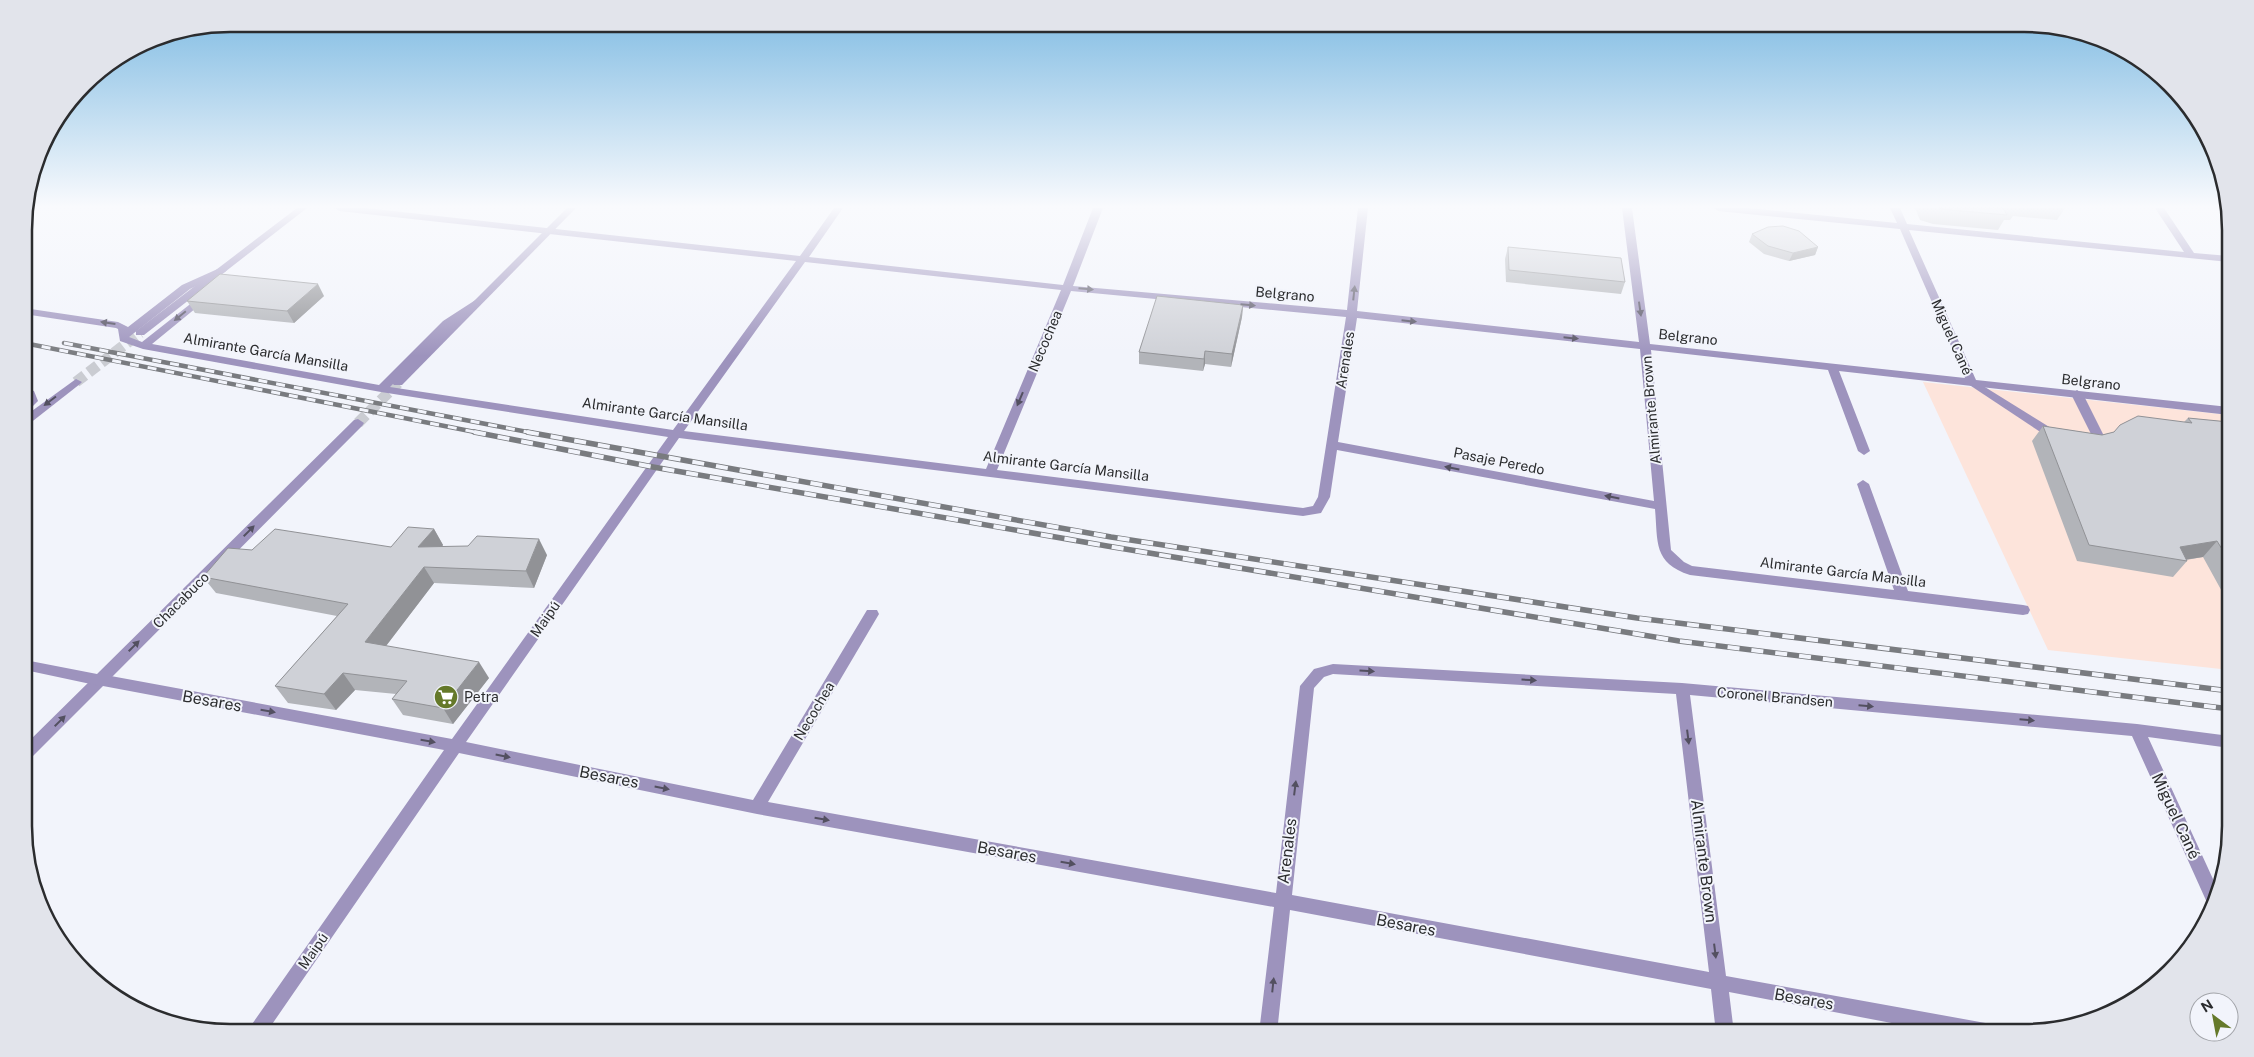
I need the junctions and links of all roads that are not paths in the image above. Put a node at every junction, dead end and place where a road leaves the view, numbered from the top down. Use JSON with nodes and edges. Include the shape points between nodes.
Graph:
{"nodes":[{"id":1,"x":239,"y":257,"type":"edge"},
{"id":2,"x":524,"y":257,"type":"edge"},
{"id":3,"x":797,"y":257,"type":"edge"},
{"id":4,"x":1079,"y":257,"type":"edge"},
{"id":5,"x":1358,"y":257,"type":"edge"},
{"id":6,"x":1633,"y":257,"type":"edge"},
{"id":7,"x":1917,"y":257,"type":"edge"},
{"id":8,"x":804,"y":258,"type":"junction"},
{"id":9,"x":224,"y":269,"type":"junction"},
{"id":10,"x":1067,"y":288,"type":"junction"},
{"id":11,"x":485,"y":296,"type":"junction"},
{"id":12,"x":32,"y":312,"type":"edge"},
{"id":13,"x":1352,"y":314,"type":"junction"},
{"id":14,"x":140,"y":333,"type":"tunnel mouth"},
{"id":15,"x":124,"y":335,"type":"junction"},
{"id":16,"x":143,"y":346,"type":"junction"},
{"id":17,"x":1645,"y":346,"type":"junction"},
{"id":18,"x":1832,"y":367,"type":"junction"},
{"id":19,"x":76,"y":382,"type":"tunnel mouth"},
{"id":20,"x":1972,"y":382,"type":"junction"},
{"id":21,"x":398,"y":383,"type":"tunnel mouth"},
{"id":22,"x":381,"y":389,"type":"junction"},
{"id":23,"x":2077,"y":394,"type":"junction"},
{"id":24,"x":2222,"y":410,"type":"edge"},
{"id":25,"x":32,"y":415,"type":"edge"},
{"id":26,"x":358,"y":423,"type":"tunnel mouth"},
{"id":27,"x":676,"y":434,"type":"junction"},
{"id":28,"x":2065,"y":439,"type":"edge"},
{"id":29,"x":2083,"y":441,"type":"edge"},
{"id":30,"x":1332,"y":446,"type":"junction"},
{"id":31,"x":1864,"y":451,"type":"dead end"},
{"id":32,"x":990,"y":472,"type":"junction"},
{"id":33,"x":1864,"y":484,"type":"dead end"},
{"id":34,"x":1660,"y":506,"type":"junction"},
{"id":35,"x":1317,"y":510,"type":"joint"},
{"id":36,"x":1665,"y":552,"type":"joint"},
{"id":37,"x":1903,"y":596,"type":"junction"},
{"id":38,"x":2023,"y":610,"type":"dead end"},
{"id":39,"x":872,"y":614,"type":"dead end"},
{"id":40,"x":32,"y":666,"type":"edge"},
{"id":41,"x":1319,"y":673,"type":"joint"},
{"id":42,"x":100,"y":680,"type":"junction"},
{"id":43,"x":1682,"y":689,"type":"junction"},
{"id":44,"x":2137,"y":730,"type":"junction"},
{"id":45,"x":2222,"y":741,"type":"edge"},
{"id":46,"x":455,"y":746,"type":"junction"},
{"id":47,"x":32,"y":748,"type":"edge"},
{"id":48,"x":757,"y":807,"type":"junction"},
{"id":49,"x":2210,"y":892,"type":"edge"},
{"id":50,"x":1281,"y":901,"type":"junction"},
{"id":51,"x":1719,"y":983,"type":"junction"},
{"id":52,"x":262,"y":1024,"type":"edge"},
{"id":53,"x":1269,"y":1024,"type":"edge"},
{"id":54,"x":1723,"y":1024,"type":"edge"},
{"id":55,"x":1942,"y":1024,"type":"edge"}],
"edges":[{"from":1,"to":9,"type":"street"},
{"from":2,"to":11,"type":"street"},
{"from":3,"to":8,"type":"street","name":"Belgrano"},
{"from":4,"to":10,"type":"street","name":"Necochea"},
{"from":13,"to":5,"type":"street","name":"Arenales","one_way":true},
{"from":6,"to":17,"type":"street","name":"Almirante Brown","one_way":true},
{"from":7,"to":20,"type":"street","name":"Miguel Cané"},
{"from":8,"to":10,"type":"street","name":"Belgrano"},
{"from":8,"to":27,"type":"street","name":"Maipú"},
{"from":9,"to":14,"type":"street"},
{"from":9,"to":15,"type":"street","via":[[186,287]]},
{"from":9,"to":16,"type":"street","one_way":true,"via":[[209,293]]},
{"from":10,"to":13,"type":"street","name":"Belgrano","one_way":true},
{"from":10,"to":32,"type":"street","name":"Necochea","one_way":true},
{"from":11,"to":21,"type":"street"},
{"from":11,"to":22,"type":"street","via":[[447,323]]},
{"from":15,"to":12,"type":"street","name":"Almirante García Mansilla","one_way":true,"via":[[123,327],[118,325]]},
{"from":13,"to":17,"type":"street","name":"Belgrano","one_way":true},
{"from":13,"to":30,"type":"street","name":"Arenales"},
{"from":15,"to":16,"type":"street","name":"Almirante García Mansilla","via":[[127,341]]},
{"from":16,"to":22,"type":"street","name":"Almirante García Mansilla"},
{"from":17,"to":18,"type":"street","name":"Belgrano"},
{"from":17,"to":34,"type":"street","name":"Almirante Brown"},
{"from":18,"to":20,"type":"street","name":"Belgrano"},
{"from":18,"to":31,"type":"street"},
{"from":19,"to":25,"type":"street","one_way":true},
{"from":20,"to":23,"type":"street","name":"Belgrano"},
{"from":20,"to":28,"type":"street"},
{"from":22,"to":27,"type":"street","name":"Almirante García Mansilla"},
{"from":23,"to":24,"type":"street","name":"Belgrano"},
{"from":23,"to":29,"type":"street","via":[[2101,442]]},
{"from":42,"to":26,"type":"street","name":"Chacabuco","one_way":true},
{"from":27,"to":32,"type":"street","name":"Almirante García Mansilla"},
{"from":27,"to":46,"type":"street","name":"Maipú"},
{"from":34,"to":30,"type":"street","name":"Pasaje Peredo","one_way":true},
{"from":30,"to":35,"type":"street","name":"Arenales","via":[[1324,497]]},
{"from":32,"to":35,"type":"street","name":"Almirante García Mansilla","via":[[1303,512]]},
{"from":33,"to":37,"type":"street"},
{"from":34,"to":36,"type":"street","name":"Almirante Brown"},
{"from":36,"to":37,"type":"street","name":"Almirante García Mansilla","via":[[1679,566],[1690,570]]},
{"from":37,"to":38,"type":"street","name":"Almirante García Mansilla"},
{"from":39,"to":48,"type":"street","name":"Necochea"},
{"from":40,"to":42,"type":"street","name":"Besares"},
{"from":41,"to":43,"type":"street","name":"Coronel Brandsen","one_way":true,"via":[[1333,669]]},
{"from":50,"to":41,"type":"street","name":"Arenales","one_way":true,"via":[[1307,686]]},
{"from":42,"to":46,"type":"street","name":"Besares","one_way":true},
{"from":47,"to":42,"type":"street","name":"Chacabuco","one_way":true},
{"from":43,"to":44,"type":"street","name":"Coronel Brandsen","one_way":true},
{"from":43,"to":51,"type":"street","name":"Almirante Brown","one_way":true},
{"from":44,"to":45,"type":"street","name":"Coronel Brandsen"},
{"from":44,"to":49,"type":"street","name":"Miguel Cané"},
{"from":46,"to":48,"type":"street","name":"Besares","one_way":true},
{"from":46,"to":52,"type":"street","name":"Maipú"},
{"from":48,"to":50,"type":"street","name":"Besares","one_way":true},
{"from":50,"to":51,"type":"street","name":"Besares"},
{"from":53,"to":50,"type":"street","name":"Arenales","one_way":true},
{"from":51,"to":54,"type":"street","name":"Almirante Brown"},
{"from":51,"to":55,"type":"street","name":"Besares"}]}
